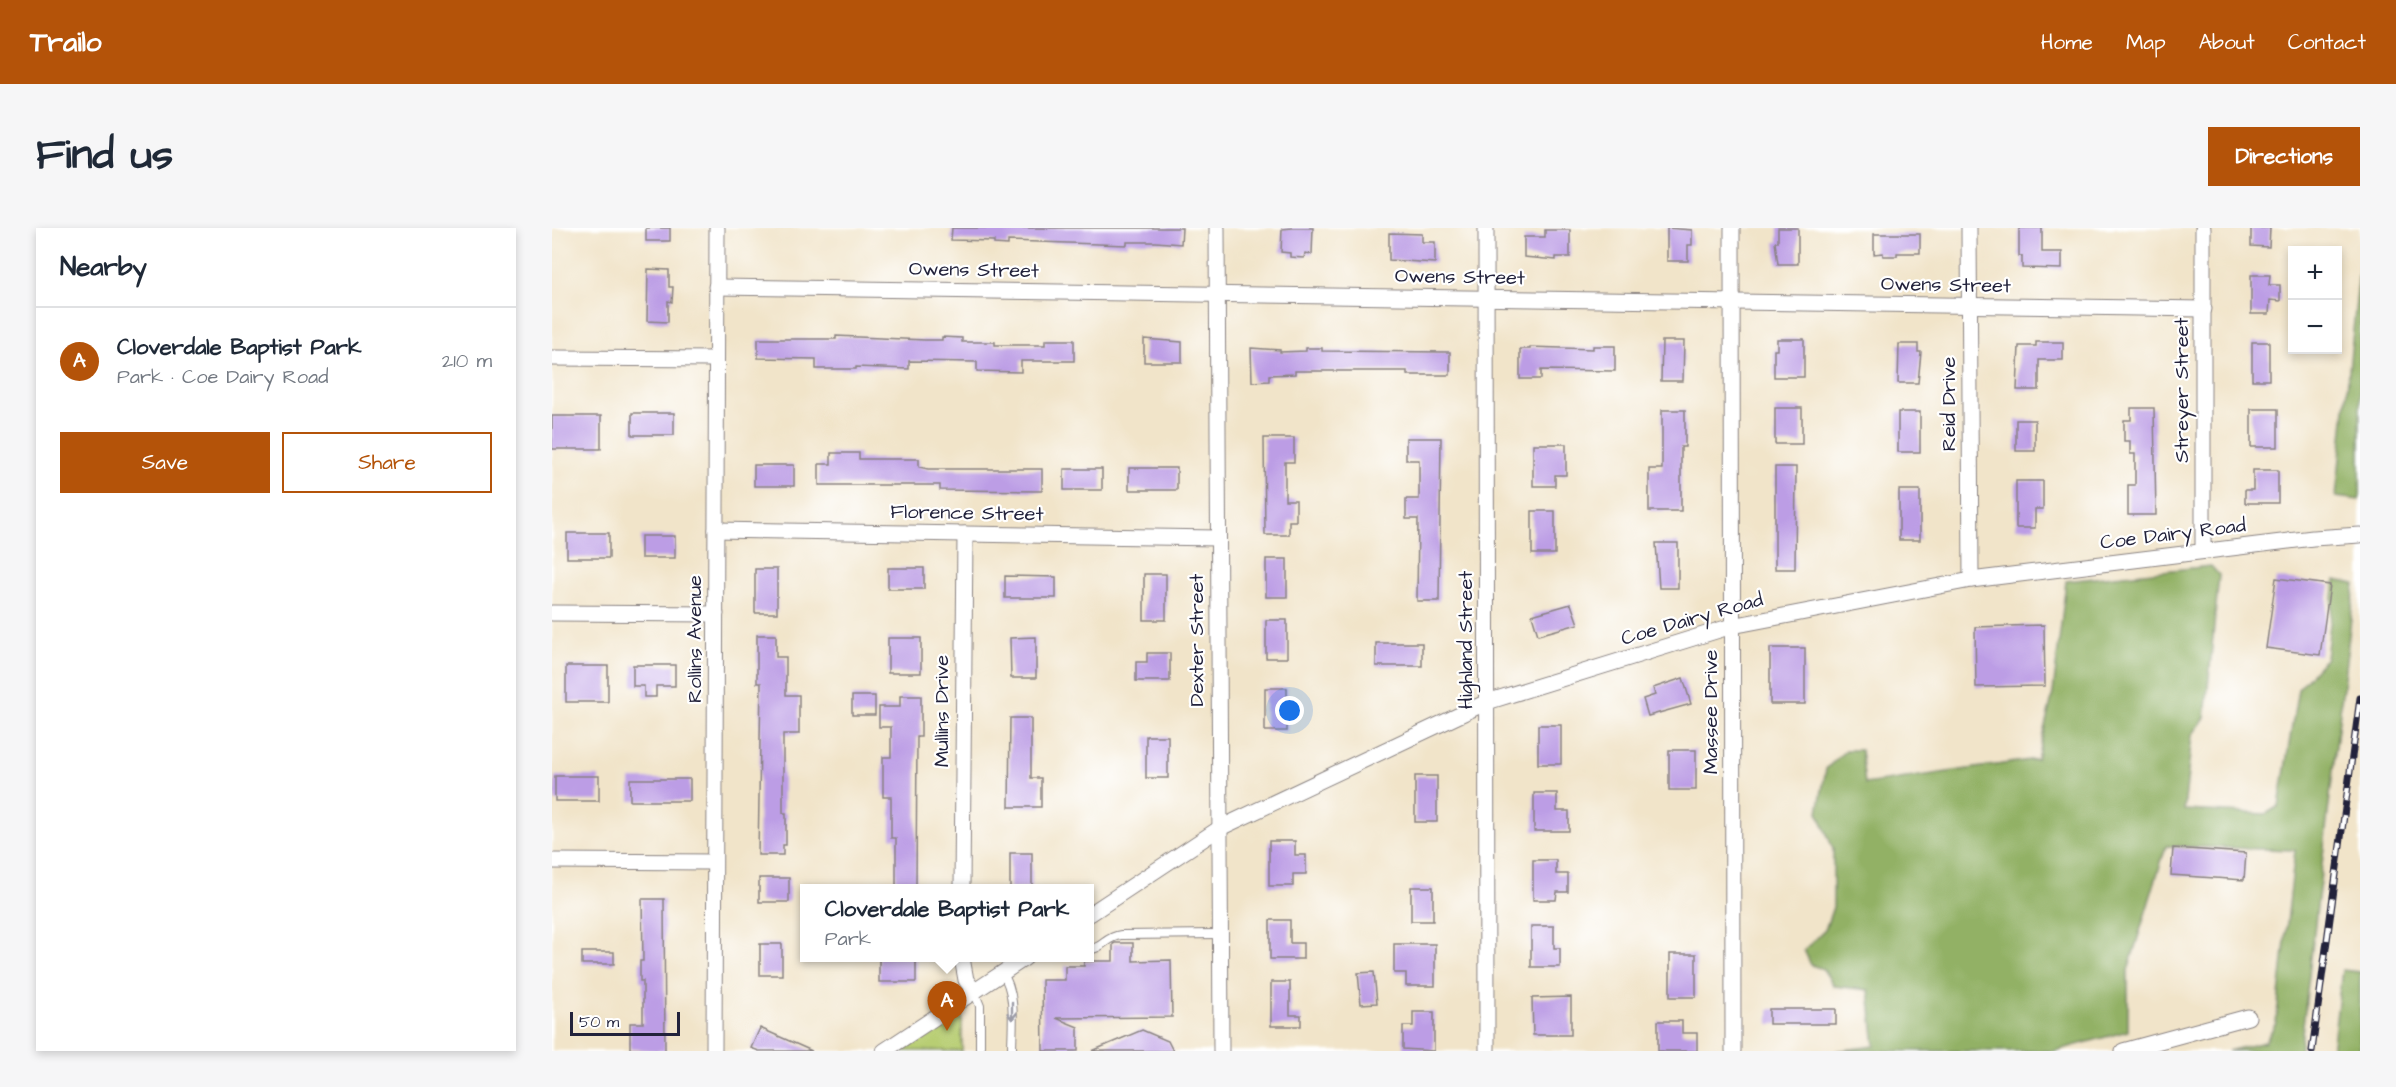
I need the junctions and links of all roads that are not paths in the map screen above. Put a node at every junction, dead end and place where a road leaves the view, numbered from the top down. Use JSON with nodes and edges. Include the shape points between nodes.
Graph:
{"nodes":[{"id":1,"x":717,"y":228,"type":"edge"},
{"id":2,"x":1217,"y":228,"type":"edge"},
{"id":3,"x":1486,"y":228,"type":"edge"},
{"id":4,"x":1732,"y":228,"type":"edge"},
{"id":5,"x":1969,"y":228,"type":"edge"},
{"id":6,"x":2203,"y":228,"type":"edge"},
{"id":7,"x":717,"y":286,"type":"junction"},
{"id":8,"x":1217,"y":294,"type":"junction"},
{"id":9,"x":1486,"y":299,"type":"junction"},
{"id":10,"x":1732,"y":303,"type":"junction"},
{"id":11,"x":1969,"y":307,"type":"junction"},
{"id":12,"x":2204,"y":309,"type":"junction"},
{"id":13,"x":552,"y":358,"type":"edge"},
{"id":14,"x":717,"y":359,"type":"junction"},
{"id":15,"x":716,"y":530,"type":"junction"},
{"id":16,"x":965,"y":534,"type":"junction"},
{"id":17,"x":2360,"y":535,"type":"edge"},
{"id":18,"x":1218,"y":538,"type":"junction"},
{"id":19,"x":2203,"y":551,"type":"junction"},
{"id":20,"x":1971,"y":580,"type":"junction"},
{"id":21,"x":552,"y":613,"type":"edge"},
{"id":22,"x":716,"y":614,"type":"junction"},
{"id":23,"x":1732,"y":626,"type":"junction"},
{"id":24,"x":1487,"y":702,"type":"junction"},
{"id":25,"x":1220,"y":828,"type":"junction"},
{"id":26,"x":552,"y":861,"type":"edge"},
{"id":27,"x":714,"y":862,"type":"junction"},
{"id":28,"x":962,"y":884,"type":"edge"},
{"id":29,"x":1094,"y":911,"type":"edge"},
{"id":30,"x":1220,"y":934,"type":"junction"},
{"id":31,"x":1094,"y":949,"type":"edge"},
{"id":32,"x":963,"y":962,"type":"edge"},
{"id":33,"x":1017,"y":962,"type":"edge"},
{"id":34,"x":1002,"y":972,"type":"junction"},
{"id":35,"x":974,"y":991,"type":"junction"},
{"id":36,"x":2248,"y":1017,"type":"dead end"},
{"id":37,"x":714,"y":1051,"type":"edge"},
{"id":38,"x":884,"y":1051,"type":"edge"},
{"id":39,"x":980,"y":1051,"type":"edge"},
{"id":40,"x":1012,"y":1051,"type":"edge"},
{"id":41,"x":1221,"y":1051,"type":"edge"},
{"id":42,"x":1488,"y":1051,"type":"edge"},
{"id":43,"x":1733,"y":1051,"type":"edge"},
{"id":44,"x":2123,"y":1051,"type":"edge"}],
"edges":[{"from":1,"to":7,"type":"street","name":"Rollins Avenue"},
{"from":2,"to":8,"type":"street","name":"Dexter Street"},
{"from":3,"to":9,"type":"street","name":"Highland Street"},
{"from":4,"to":10,"type":"street","name":"Massee Drive"},
{"from":5,"to":11,"type":"street","name":"Reid Drive"},
{"from":6,"to":12,"type":"street","name":"Streyer Street"},
{"from":7,"to":8,"type":"street","name":"Owens Street"},
{"from":7,"to":14,"type":"street","name":"Rollins Avenue"},
{"from":8,"to":9,"type":"street","name":"Owens Street"},
{"from":8,"to":18,"type":"street","name":"Dexter Street"},
{"from":9,"to":10,"type":"street","name":"Owens Street"},
{"from":9,"to":24,"type":"street","name":"Highland Street"},
{"from":10,"to":11,"type":"street","name":"Owens Street"},
{"from":10,"to":23,"type":"street","name":"Massee Drive"},
{"from":11,"to":12,"type":"street","name":"Owens Street"},
{"from":11,"to":20,"type":"street","name":"Reid Drive"},
{"from":12,"to":19,"type":"street","name":"Streyer Street"},
{"from":13,"to":14,"type":"street"},
{"from":14,"to":15,"type":"street","name":"Rollins Avenue"},
{"from":15,"to":16,"type":"street","name":"Florence Street"},
{"from":15,"to":22,"type":"street","name":"Rollins Avenue"},
{"from":16,"to":18,"type":"street","name":"Florence Street"},
{"from":16,"to":28,"type":"street","name":"Mullins Drive"},
{"from":17,"to":19,"type":"street","name":"Coe Dairy Road"},
{"from":18,"to":25,"type":"street","name":"Dexter Street"},
{"from":19,"to":20,"type":"street","name":"Coe Dairy Road"},
{"from":20,"to":23,"type":"street","name":"Coe Dairy Road"},
{"from":21,"to":22,"type":"street"},
{"from":22,"to":27,"type":"street","name":"Rollins Avenue"},
{"from":23,"to":24,"type":"street","name":"Coe Dairy Road"},
{"from":23,"to":43,"type":"street","name":"Massee Drive"},
{"from":24,"to":25,"type":"street","name":"Coe Dairy Road"},
{"from":24,"to":42,"type":"street","name":"Highland Street"},
{"from":25,"to":29,"type":"street","name":"Coe Dairy Road"},
{"from":25,"to":30,"type":"street","name":"Dexter Street"},
{"from":26,"to":27,"type":"street"},
{"from":27,"to":37,"type":"street","name":"Rollins Avenue"},
{"from":30,"to":31,"type":"lane","via":[[1111,936]]},
{"from":30,"to":41,"type":"street","name":"Dexter Street"},
{"from":32,"to":35,"type":"street","via":[[966,980]]},
{"from":33,"to":34,"type":"street"},
{"from":34,"to":35,"type":"street"},
{"from":34,"to":40,"type":"lane","one_way":true,"via":[[1010,991]]},
{"from":35,"to":38,"type":"street"},
{"from":35,"to":39,"type":"lane","via":[[980,1006]]},
{"from":36,"to":44,"type":"street"}]}
